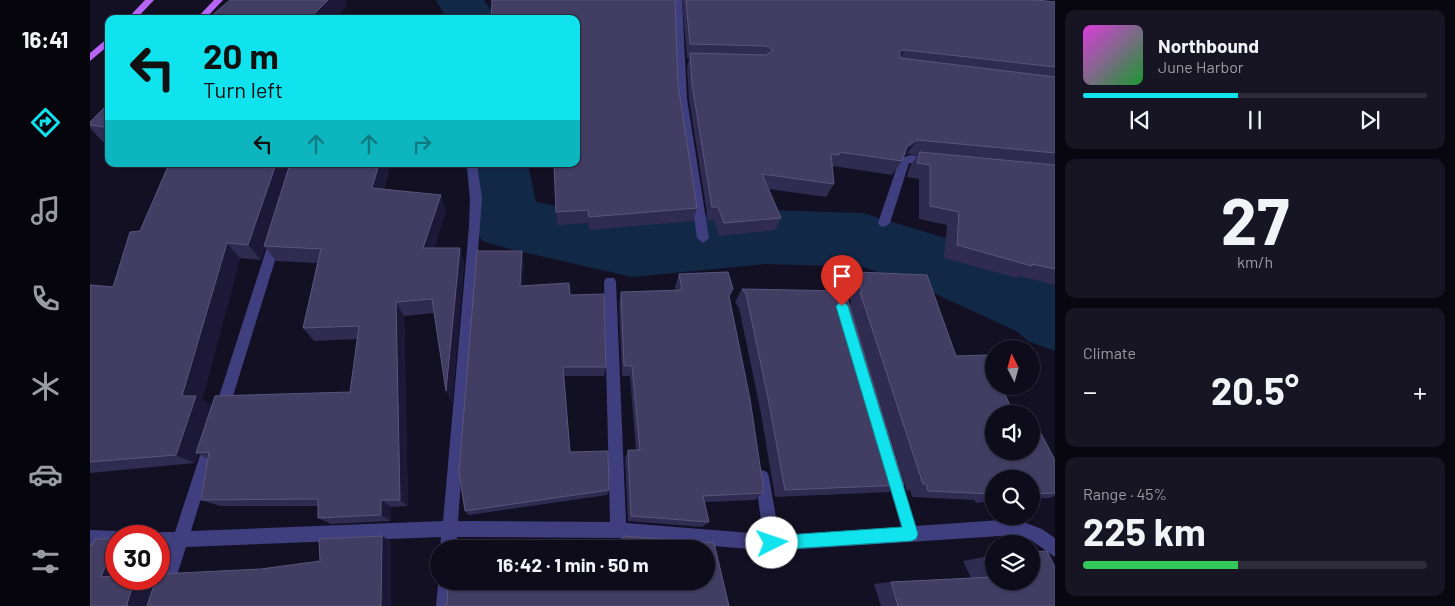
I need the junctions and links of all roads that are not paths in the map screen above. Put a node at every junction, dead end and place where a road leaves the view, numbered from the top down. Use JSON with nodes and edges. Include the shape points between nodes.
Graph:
{"nodes":[{"id":1,"x":150,"y":0,"type":"edge"},
{"id":2,"x":219,"y":0,"type":"edge"},
{"id":3,"x":678,"y":0,"type":"edge"},
{"id":4,"x":135,"y":15,"type":"edge"},
{"id":5,"x":204,"y":15,"type":"edge"},
{"id":6,"x":105,"y":44,"type":"edge"},
{"id":7,"x":90,"y":58,"type":"edge"},
{"id":8,"x":940,"y":162,"type":"edge"},
{"id":9,"x":472,"y":167,"type":"edge"},
{"id":10,"x":884,"y":223,"type":"dead end"},
{"id":11,"x":278,"y":230,"type":"edge"},
{"id":12,"x":703,"y":238,"type":"dead end"},
{"id":13,"x":610,"y":282,"type":"dead end"},
{"id":14,"x":888,"y":458,"type":"edge"},
{"id":15,"x":760,"y":466,"type":"edge"},
{"id":16,"x":449,"y":529,"type":"junction"},
{"id":17,"x":618,"y":530,"type":"junction"},
{"id":18,"x":911,"y":534,"type":"junction"},
{"id":19,"x":90,"y":538,"type":"edge"},
{"id":20,"x":105,"y":539,"type":"edge"},
{"id":21,"x":448,"y":540,"type":"edge"},
{"id":22,"x":170,"y":541,"type":"edge"},
{"id":23,"x":180,"y":541,"type":"junction"},
{"id":24,"x":772,"y":543,"type":"junction"},
{"id":25,"x":1055,"y":549,"type":"edge"},
{"id":26,"x":445,"y":590,"type":"edge"},
{"id":27,"x":159,"y":606,"type":"edge"},
{"id":28,"x":444,"y":606,"type":"edge"}],
"edges":[{"from":1,"to":4,"type":"main road"},
{"from":2,"to":5,"type":"main road"},
{"from":3,"to":12,"type":"street","via":[[689,158]]},
{"from":6,"to":7,"type":"main road"},
{"from":8,"to":10,"type":"street","via":[[904,161]]},
{"from":9,"to":16,"type":"street","via":[[475,227]]},
{"from":11,"to":23,"type":"street"},
{"from":13,"to":17,"type":"street"},
{"from":14,"to":18,"type":"street"},
{"from":15,"to":24,"type":"street"},
{"from":16,"to":17,"type":"street"},
{"from":16,"to":21,"type":"street"},
{"from":16,"to":23,"type":"street"},
{"from":17,"to":24,"type":"street"},
{"from":18,"to":24,"type":"street"},
{"from":18,"to":25,"type":"street","via":[[1015,527],[1045,537]]},
{"from":19,"to":20,"type":"street"},
{"from":22,"to":23,"type":"street"},
{"from":23,"to":27,"type":"street"},
{"from":26,"to":28,"type":"street"}]}
